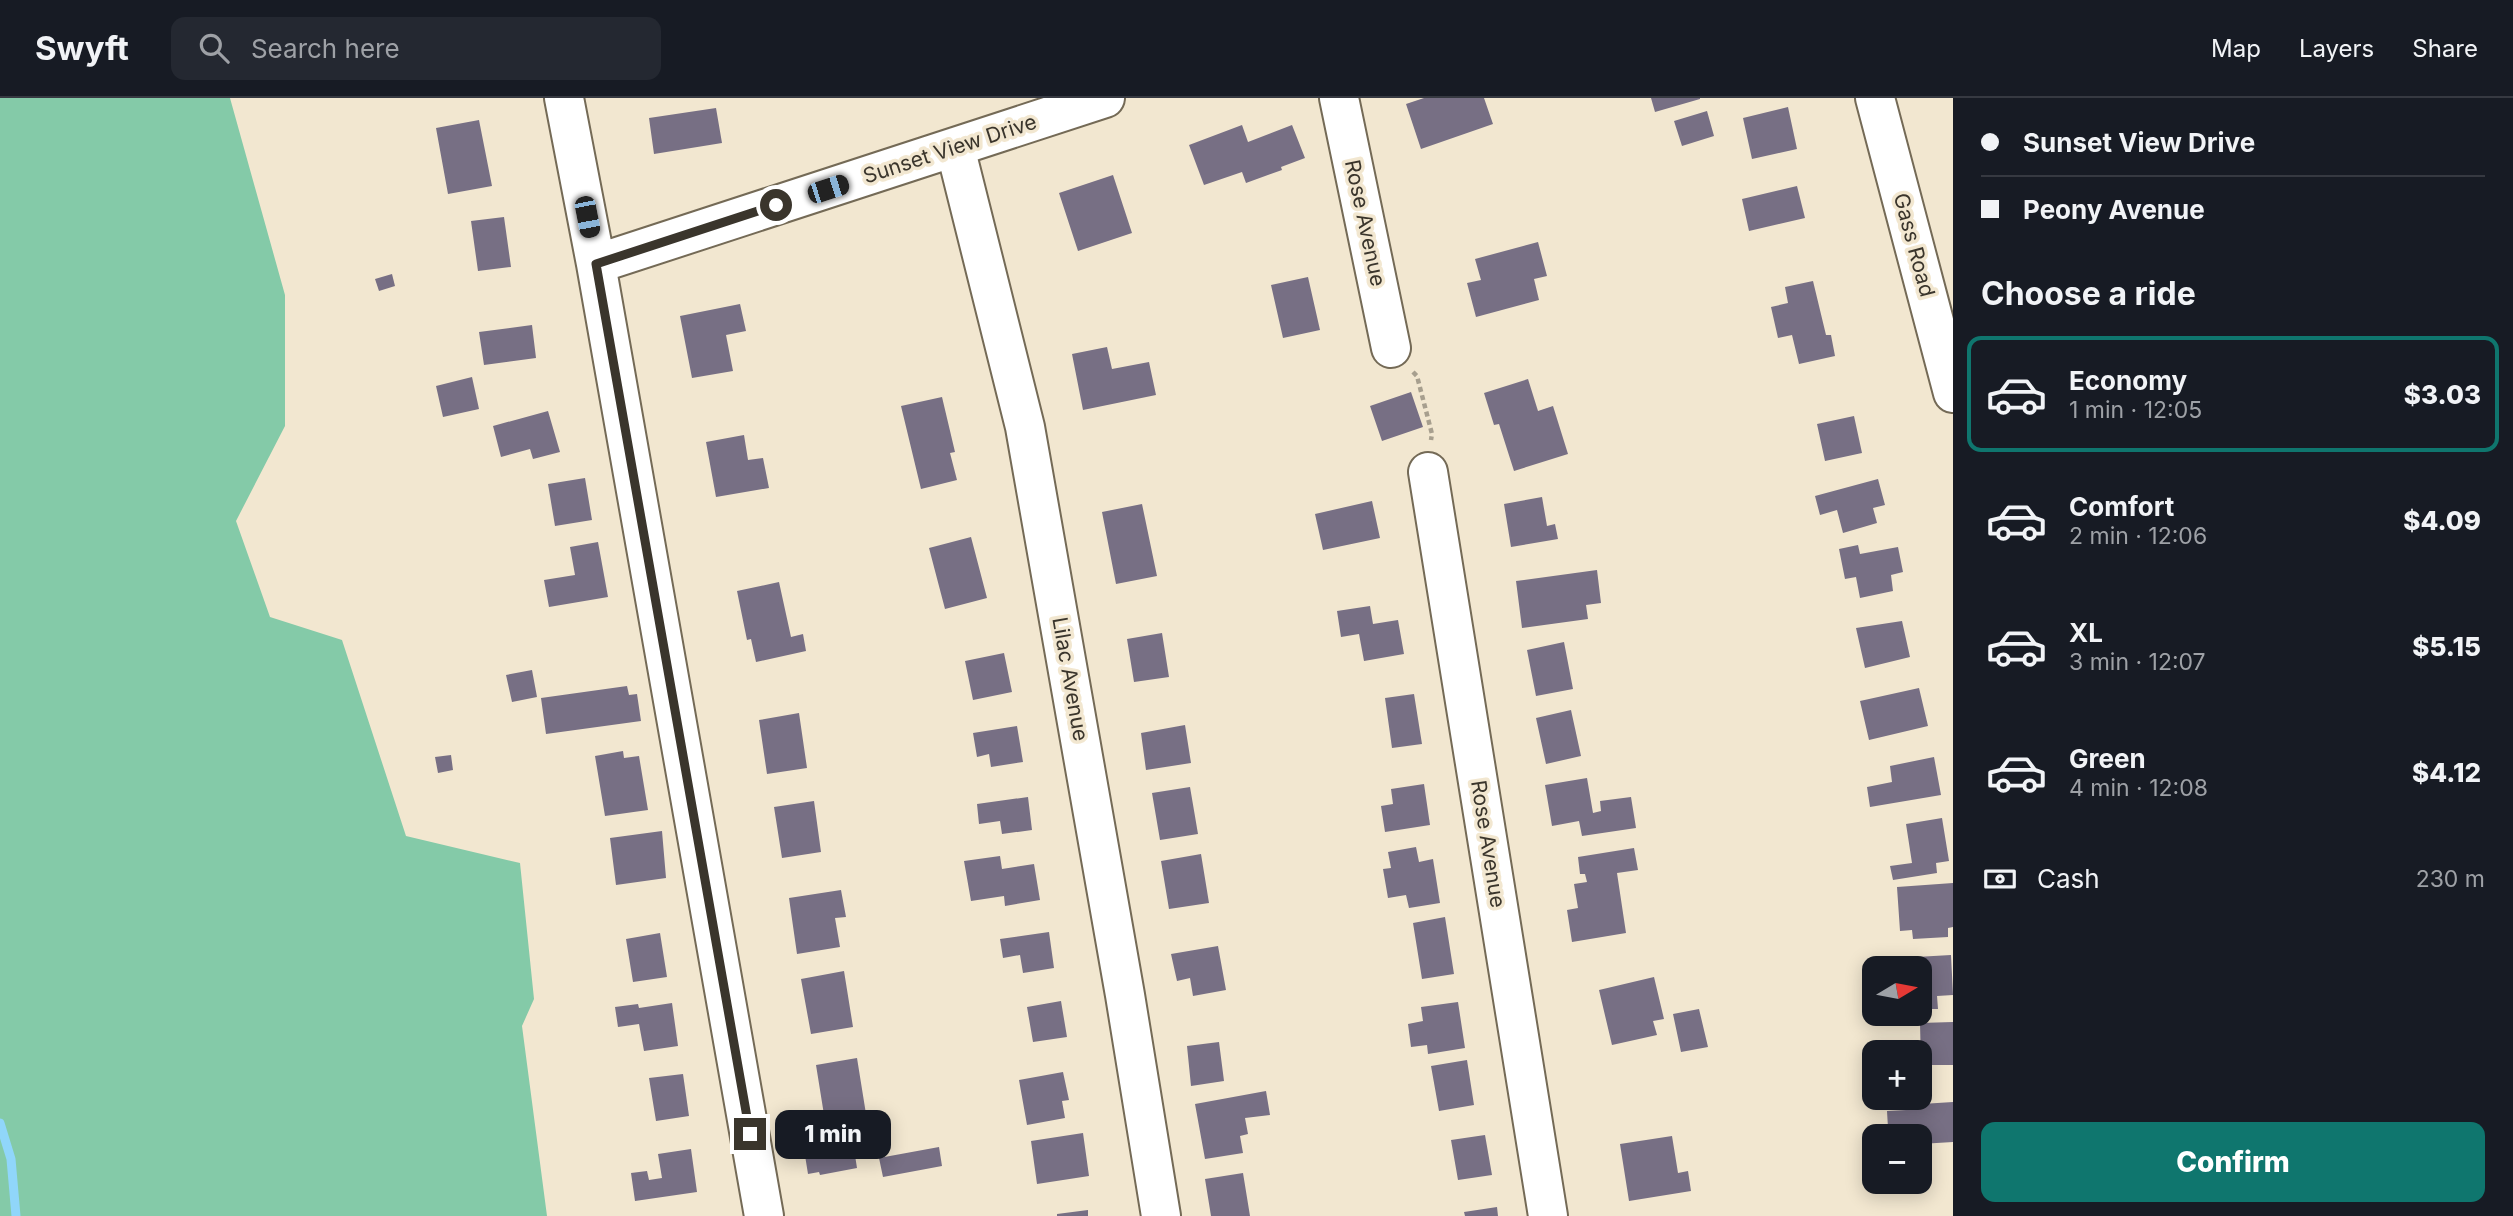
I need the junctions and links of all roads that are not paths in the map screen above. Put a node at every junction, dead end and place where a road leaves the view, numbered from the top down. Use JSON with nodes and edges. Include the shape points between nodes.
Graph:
{"nodes":[{"id":1,"x":564,"y":98,"type":"edge"},
{"id":2,"x":1105,"y":98,"type":"edge"},
{"id":3,"x":1339,"y":98,"type":"edge"},
{"id":4,"x":1875,"y":98,"type":"edge"},
{"id":5,"x":955,"y":147,"type":"junction"},
{"id":6,"x":596,"y":264,"type":"junction"},
{"id":7,"x":1391,"y":348,"type":"road end"},
{"id":8,"x":1953,"y":393,"type":"edge"},
{"id":9,"x":1428,"y":472,"type":"road end"},
{"id":10,"x":764,"y":1216,"type":"edge"},
{"id":11,"x":1161,"y":1216,"type":"edge"},
{"id":12,"x":1548,"y":1216,"type":"edge"}],
"edges":[{"from":1,"to":6,"type":"street"},
{"from":2,"to":5,"type":"street","name":"Sunset View Drive"},
{"from":3,"to":7,"type":"street","name":"Rose Avenue"},
{"from":4,"to":8,"type":"street","name":"Gass Road"},
{"from":5,"to":6,"type":"street","name":"Sunset View Drive"},
{"from":5,"to":11,"type":"street","name":"Lilac Avenue","via":[[1025,427]]},
{"from":6,"to":10,"type":"street"},
{"from":9,"to":12,"type":"street","name":"Rose Avenue"}]}
